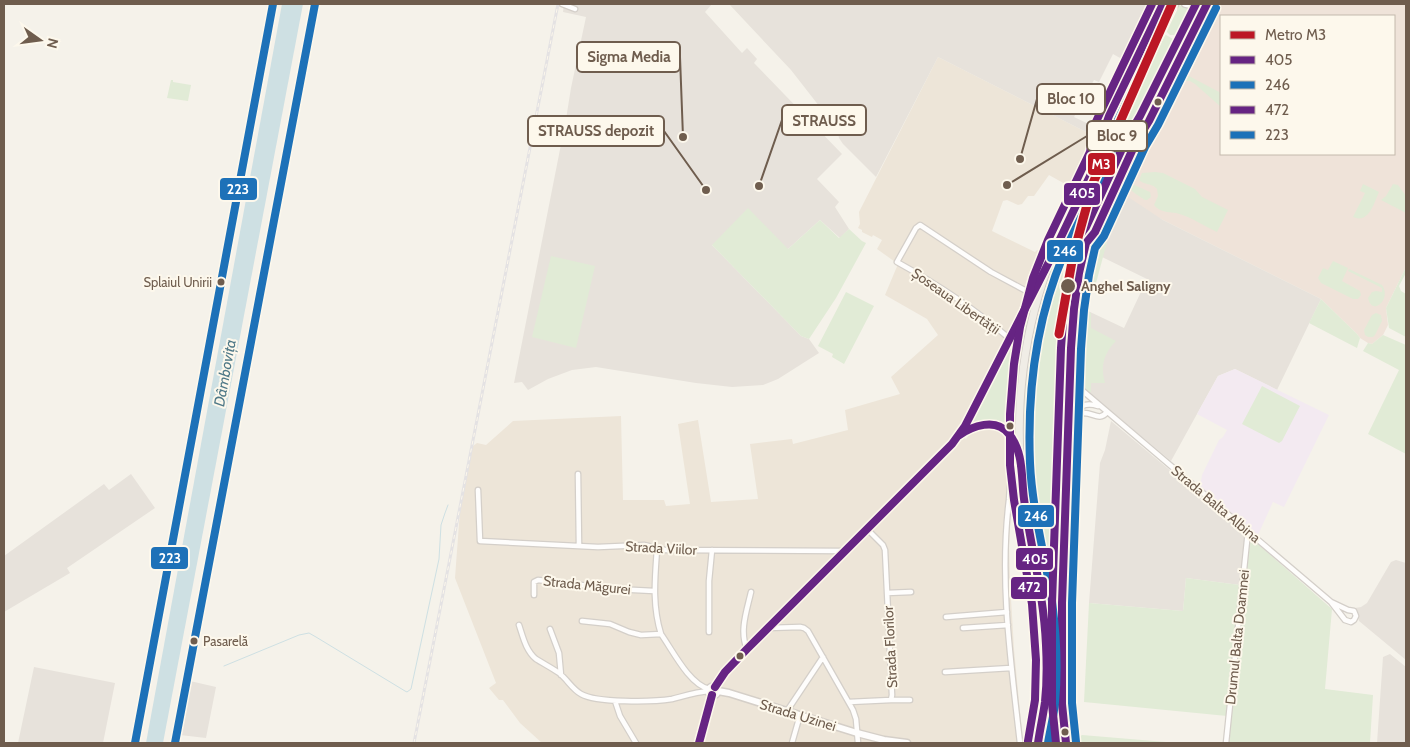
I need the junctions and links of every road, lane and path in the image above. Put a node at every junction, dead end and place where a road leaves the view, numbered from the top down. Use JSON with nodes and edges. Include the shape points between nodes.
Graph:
{"nodes":[{"id":1,"x":273,"y":4,"type":"edge"},
{"id":2,"x":314,"y":4,"type":"edge"},
{"id":3,"x":562,"y":4,"type":"edge"},
{"id":4,"x":1163,"y":4,"type":"edge"},
{"id":5,"x":1175,"y":4,"type":"edge"},
{"id":6,"x":1186,"y":4,"type":"edge"},
{"id":7,"x":1196,"y":4,"type":"edge"},
{"id":8,"x":1203,"y":4,"type":"edge"},
{"id":9,"x":1207,"y":4,"type":"edge"},
{"id":10,"x":575,"y":8,"type":"dead end"},
{"id":11,"x":1100,"y":155,"type":"junction"},
{"id":12,"x":1086,"y":243,"type":"junction"},
{"id":13,"x":1051,"y":258,"type":"junction"},
{"id":14,"x":1032,"y":294,"type":"junction"},
{"id":15,"x":1010,"y":338,"type":"junction"},
{"id":16,"x":1070,"y":380,"type":"junction"},
{"id":17,"x":1100,"y":406,"type":"junction"},
{"id":18,"x":1107,"y":412,"type":"junction"},
{"id":19,"x":959,"y":435,"type":"junction"},
{"id":20,"x":1068,"y":452,"type":"junction"},
{"id":21,"x":1020,"y":454,"type":"junction"},
{"id":22,"x":578,"y":474,"type":"dead end"},
{"id":23,"x":478,"y":490,"type":"dead end"},
{"id":24,"x":866,"y":529,"type":"junction"},
{"id":25,"x":1248,"y":531,"type":"junction"},
{"id":26,"x":580,"y":546,"type":"junction"},
{"id":27,"x":657,"y":549,"type":"junction"},
{"id":28,"x":712,"y":550,"type":"junction"},
{"id":29,"x":844,"y":551,"type":"junction"},
{"id":30,"x":654,"y":591,"type":"junction"},
{"id":31,"x":751,"y":592,"type":"dead end"},
{"id":32,"x":911,"y":592,"type":"dead end"},
{"id":33,"x":888,"y":593,"type":"junction"},
{"id":34,"x":534,"y":595,"type":"dead end"},
{"id":35,"x":1331,"y":602,"type":"junction"},
{"id":36,"x":1042,"y":604,"type":"junction"},
{"id":37,"x":1348,"y":610,"type":"junction"},
{"id":38,"x":1008,"y":612,"type":"junction"},
{"id":39,"x":1343,"y":616,"type":"junction"},
{"id":40,"x":946,"y":617,"type":"dead end"},
{"id":41,"x":582,"y":621,"type":"dead end"},
{"id":42,"x":1008,"y":625,"type":"junction"},
{"id":43,"x":519,"y":626,"type":"dead end"},
{"id":44,"x":550,"y":628,"type":"dead end"},
{"id":45,"x":767,"y":628,"type":"junction"},
{"id":46,"x":962,"y":628,"type":"dead end"},
{"id":47,"x":709,"y":632,"type":"dead end"},
{"id":48,"x":661,"y":634,"type":"junction"},
{"id":49,"x":747,"y":649,"type":"junction"},
{"id":50,"x":822,"y":658,"type":"junction"},
{"id":51,"x":1011,"y":668,"type":"junction"},
{"id":52,"x":945,"y":672,"type":"dead end"},
{"id":53,"x":561,"y":675,"type":"junction"},
{"id":54,"x":713,"y":691,"type":"junction"},
{"id":55,"x":891,"y":700,"type":"junction"},
{"id":56,"x":910,"y":700,"type":"dead end"},
{"id":57,"x":615,"y":701,"type":"junction"},
{"id":58,"x":849,"y":702,"type":"junction"},
{"id":59,"x":788,"y":711,"type":"junction"},
{"id":60,"x":800,"y":715,"type":"junction"},
{"id":61,"x":1072,"y":725,"type":"junction"},
{"id":62,"x":1057,"y":728,"type":"junction"},
{"id":63,"x":857,"y":733,"type":"junction"},
{"id":64,"x":890,"y":742,"type":"edge"},
{"id":65,"x":135,"y":743,"type":"edge"},
{"id":66,"x":175,"y":743,"type":"edge"},
{"id":67,"x":636,"y":743,"type":"edge"},
{"id":68,"x":699,"y":743,"type":"edge"},
{"id":69,"x":792,"y":743,"type":"edge"},
{"id":70,"x":858,"y":743,"type":"edge"},
{"id":71,"x":907,"y":743,"type":"edge"},
{"id":72,"x":1020,"y":743,"type":"edge"},
{"id":73,"x":1036,"y":743,"type":"edge"},
{"id":74,"x":1050,"y":743,"type":"edge"},
{"id":75,"x":1056,"y":743,"type":"edge"},
{"id":76,"x":1066,"y":743,"type":"edge"},
{"id":77,"x":1075,"y":743,"type":"edge"},
{"id":78,"x":1226,"y":743,"type":"edge"}],
"edges":[{"from":1,"to":65,"type":"main road"},
{"from":2,"to":66,"type":"main road"},
{"from":3,"to":10,"type":"street"},
{"from":4,"to":11,"type":"street","via":[[1109,116]]},
{"from":5,"to":11,"type":"main road"},
{"from":6,"to":8,"type":"street"},
{"from":7,"to":12,"type":"main road","bridge":true,"via":[[1108,182]]},
{"from":9,"to":12,"type":"street","via":[[1136,142],[1095,232]]},
{"from":11,"to":13,"type":"main road"},
{"from":12,"to":16,"type":"main road","via":[[1074,309]]},
{"from":13,"to":14,"type":"main road","name":"Șoseaua Libertății"},
{"from":13,"to":21,"type":"main road","via":[[1027,342],[1020,408]]},
{"from":14,"to":15,"type":"main road","name":"Șoseaua Libertății"},
{"from":14,"to":15,"type":"street","name":"Șoseaua Libertății","via":[[920,226],[900,255],[897,262],[950,293]]},
{"from":15,"to":19,"type":"main road","name":"Șoseaua Libertății"},
{"from":16,"to":17,"type":"street","name":"Strada Balta Albina"},
{"from":16,"to":20,"type":"main road"},
{"from":17,"to":18,"type":"street","name":"Strada Balta Albina"},
{"from":17,"to":20,"type":"street","via":[[1088,404],[1077,411]]},
{"from":18,"to":25,"type":"street","name":"Strada Balta Albina"},
{"from":18,"to":61,"type":"street","via":[[1100,417],[1083,413],[1078,422],[1069,678]]},
{"from":19,"to":21,"type":"main road","via":[[980,425],[995,425],[1009,434]]},
{"from":19,"to":24,"type":"main road","name":"Șoseaua Libertății"},
{"from":20,"to":62,"type":"main road","via":[[1057,658]]},
{"from":21,"to":36,"type":"main road"},
{"from":21,"to":38,"type":"street","via":[[1013,468],[1006,525]]},
{"from":22,"to":26,"type":"street"},
{"from":23,"to":26,"type":"street","name":"Strada Viilor","via":[[480,541]]},
{"from":24,"to":29,"type":"main road","name":"Șoseaua Libertății"},
{"from":24,"to":33,"type":"street","name":"Strada Florilor","via":[[884,548]]},
{"from":25,"to":35,"type":"street","name":"Strada Balta Albina"},
{"from":25,"to":78,"type":"street","name":"Drumul Balta Doamnei"},
{"from":26,"to":27,"type":"street","name":"Strada Viilor","via":[[644,545]]},
{"from":27,"to":28,"type":"street","name":"Strada Viilor"},
{"from":27,"to":30,"type":"street"},
{"from":28,"to":29,"type":"street","name":"Strada Viilor"},
{"from":28,"to":47,"type":"street","via":[[708,581]]},
{"from":29,"to":45,"type":"main road","name":"Șoseaua Libertății"},
{"from":30,"to":34,"type":"street","name":"Strada Măgurei","via":[[538,580],[533,584]]},
{"from":30,"to":48,"type":"street"},
{"from":31,"to":49,"type":"street","via":[[743,629]]},
{"from":32,"to":33,"type":"street","name":"Strada Florilor"},
{"from":33,"to":55,"type":"street","name":"Strada Florilor"},
{"from":35,"to":37,"type":"street","name":"Strada Balta Albina"},
{"from":35,"to":39,"type":"street","name":"Strada Balta Albina"},
{"from":36,"to":62,"type":"main road"},
{"from":36,"to":73,"type":"main road","via":[[1046,678],[1045,701]]},
{"from":37,"to":39,"type":"street"},
{"from":37,"to":39,"type":"street","via":[[1355,612],[1354,620],[1349,622]]},
{"from":38,"to":40,"type":"street"},
{"from":38,"to":42,"type":"street"},
{"from":41,"to":48,"type":"street","via":[[610,624],[641,635]]},
{"from":42,"to":46,"type":"street"},
{"from":42,"to":51,"type":"street"},
{"from":43,"to":53,"type":"street","via":[[532,655]]},
{"from":44,"to":53,"type":"street","via":[[558,647]]},
{"from":45,"to":49,"type":"main road","name":"Șoseaua Libertății"},
{"from":45,"to":50,"type":"street","via":[[804,628]]},
{"from":48,"to":54,"type":"street","via":[[691,678],[699,686]]},
{"from":49,"to":54,"type":"main road","name":"Șoseaua Libertății"},
{"from":50,"to":58,"type":"street"},
{"from":50,"to":59,"type":"street"},
{"from":51,"to":52,"type":"street"},
{"from":51,"to":72,"type":"street"},
{"from":53,"to":57,"type":"street","via":[[584,696]]},
{"from":54,"to":57,"type":"street","via":[[666,700]]},
{"from":54,"to":59,"type":"main road","name":"Strada Uzinei"},
{"from":54,"to":68,"type":"main road","name":"Șoseaua Libertății"},
{"from":55,"to":56,"type":"street","name":"Strada Florilor"},
{"from":55,"to":58,"type":"street","name":"Strada Florilor"},
{"from":57,"to":67,"type":"street"},
{"from":58,"to":63,"type":"street","via":[[855,714]]},
{"from":59,"to":60,"type":"main road","name":"Strada Uzinei"},
{"from":60,"to":63,"type":"main road","name":"Strada Uzinei"},
{"from":60,"to":69,"type":"street"},
{"from":61,"to":62,"type":"street"},
{"from":61,"to":77,"type":"street"},
{"from":62,"to":74,"type":"main road"},
{"from":62,"to":75,"type":"main road"},
{"from":62,"to":76,"type":"main road"},
{"from":63,"to":64,"type":"main road","name":"Strada Uzinei"},
{"from":63,"to":70,"type":"street"},
{"from":64,"to":71,"type":"main road","name":"Strada Uzinei"}]}
